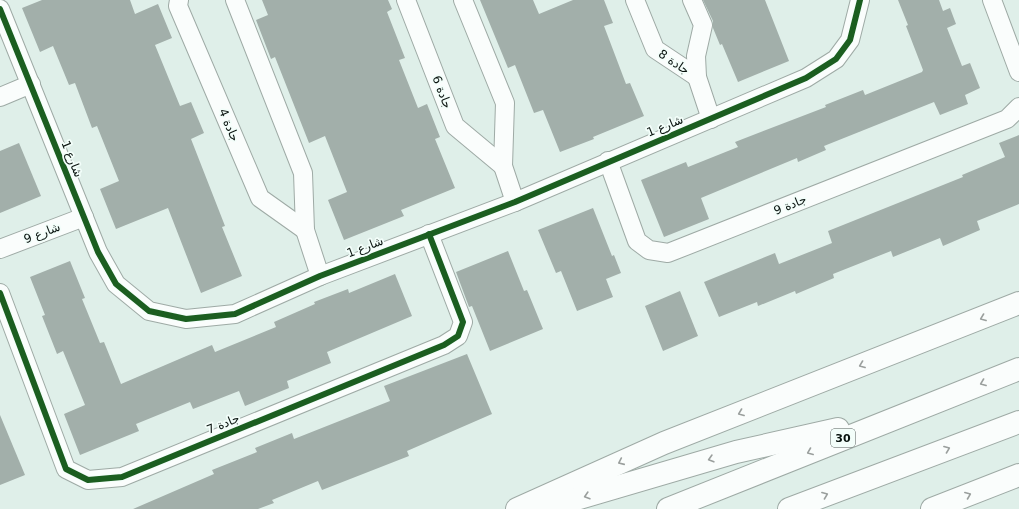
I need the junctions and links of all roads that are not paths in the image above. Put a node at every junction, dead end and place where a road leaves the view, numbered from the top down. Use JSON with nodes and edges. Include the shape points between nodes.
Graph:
{"nodes":[{"id":1,"x":179,"y":0,"type":"edge"},
{"id":2,"x":235,"y":0,"type":"edge"},
{"id":3,"x":406,"y":0,"type":"edge"},
{"id":4,"x":463,"y":0,"type":"edge"},
{"id":5,"x":635,"y":0,"type":"edge"},
{"id":6,"x":692,"y":0,"type":"edge"},
{"id":7,"x":860,"y":0,"type":"edge"},
{"id":8,"x":992,"y":0,"type":"edge"},
{"id":9,"x":0,"y":10,"type":"edge"},
{"id":10,"x":1019,"y":72,"type":"edge"},
{"id":11,"x":697,"y":77,"type":"junction"},
{"id":12,"x":31,"y":84,"type":"junction"},
{"id":13,"x":0,"y":97,"type":"edge"},
{"id":14,"x":1019,"y":107,"type":"edge"},
{"id":15,"x":711,"y":119,"type":"junction"},
{"id":16,"x":608,"y":161,"type":"junction"},
{"id":17,"x":503,"y":166,"type":"junction"},
{"id":18,"x":515,"y":202,"type":"junction"},
{"id":19,"x":84,"y":217,"type":"junction"},
{"id":20,"x":305,"y":230,"type":"junction"},
{"id":21,"x":429,"y":234,"type":"junction"},
{"id":22,"x":0,"y":250,"type":"edge"},
{"id":23,"x":320,"y":276,"type":"junction"},
{"id":24,"x":0,"y":293,"type":"edge"},
{"id":25,"x":1019,"y":303,"type":"edge"},
{"id":26,"x":1019,"y":369,"type":"edge"},
{"id":27,"x":899,"y":416,"type":"junction"},
{"id":28,"x":1019,"y":422,"type":"edge"},
{"id":29,"x":1019,"y":475,"type":"edge"},
{"id":30,"x":517,"y":509,"type":"edge"},
{"id":31,"x":542,"y":509,"type":"edge"},
{"id":32,"x":668,"y":509,"type":"edge"},
{"id":33,"x":789,"y":509,"type":"edge"},
{"id":34,"x":932,"y":509,"type":"edge"}],
"edges":[{"from":1,"to":20,"type":"street","name":"جادة 4","via":[[178,6],[260,198]]},
{"from":2,"to":20,"type":"street","via":[[303,173]]},
{"from":3,"to":17,"type":"street","name":"جادة 6","via":[[455,126]]},
{"from":4,"to":17,"type":"street","via":[[505,103]]},
{"from":5,"to":11,"type":"street","name":"جادة 8","via":[[655,49]]},
{"from":6,"to":11,"type":"street","name":"جادة 8","via":[[702,25],[696,56]]},
{"from":7,"to":15,"type":"street","name":"شارع 1","via":[[850,40],[836,59],[806,78]]},
{"from":8,"to":10,"type":"street"},
{"from":9,"to":12,"type":"street","name":"شارع 1"},
{"from":11,"to":15,"type":"street","name":"جادة 8"},
{"from":12,"to":13,"type":"street"},
{"from":12,"to":19,"type":"street","name":"شارع 1"},
{"from":14,"to":16,"type":"street","name":"جادة 9","via":[[1007,119],[668,254],[649,250],[637,241]]},
{"from":15,"to":16,"type":"street","name":"شارع 1"},
{"from":16,"to":18,"type":"street","name":"شارع 1"},
{"from":17,"to":18,"type":"street"},
{"from":18,"to":21,"type":"street","name":"شارع 1"},
{"from":19,"to":22,"type":"street","name":"شارع 9"},
{"from":19,"to":23,"type":"street","name":"شارع 1","via":[[98,252],[116,284],[149,311],[186,319],[235,314]]},
{"from":20,"to":23,"type":"street"},
{"from":21,"to":23,"type":"street","name":"شارع 1"},
{"from":21,"to":24,"type":"street","name":"جادة 7","via":[[463,322],[458,336],[444,345],[122,477],[88,480],[66,469]]},
{"from":25,"to":30,"type":"main road","one_way":true,"via":[[664,442]]},
{"from":26,"to":27,"type":"main road","number":"30","one_way":true},
{"from":27,"to":31,"type":"main road","one_way":true,"via":[[736,452]]},
{"from":27,"to":32,"type":"main road","number":"30","one_way":true},
{"from":33,"to":28,"type":"main road","one_way":true},
{"from":34,"to":29,"type":"main road","one_way":true}]}
